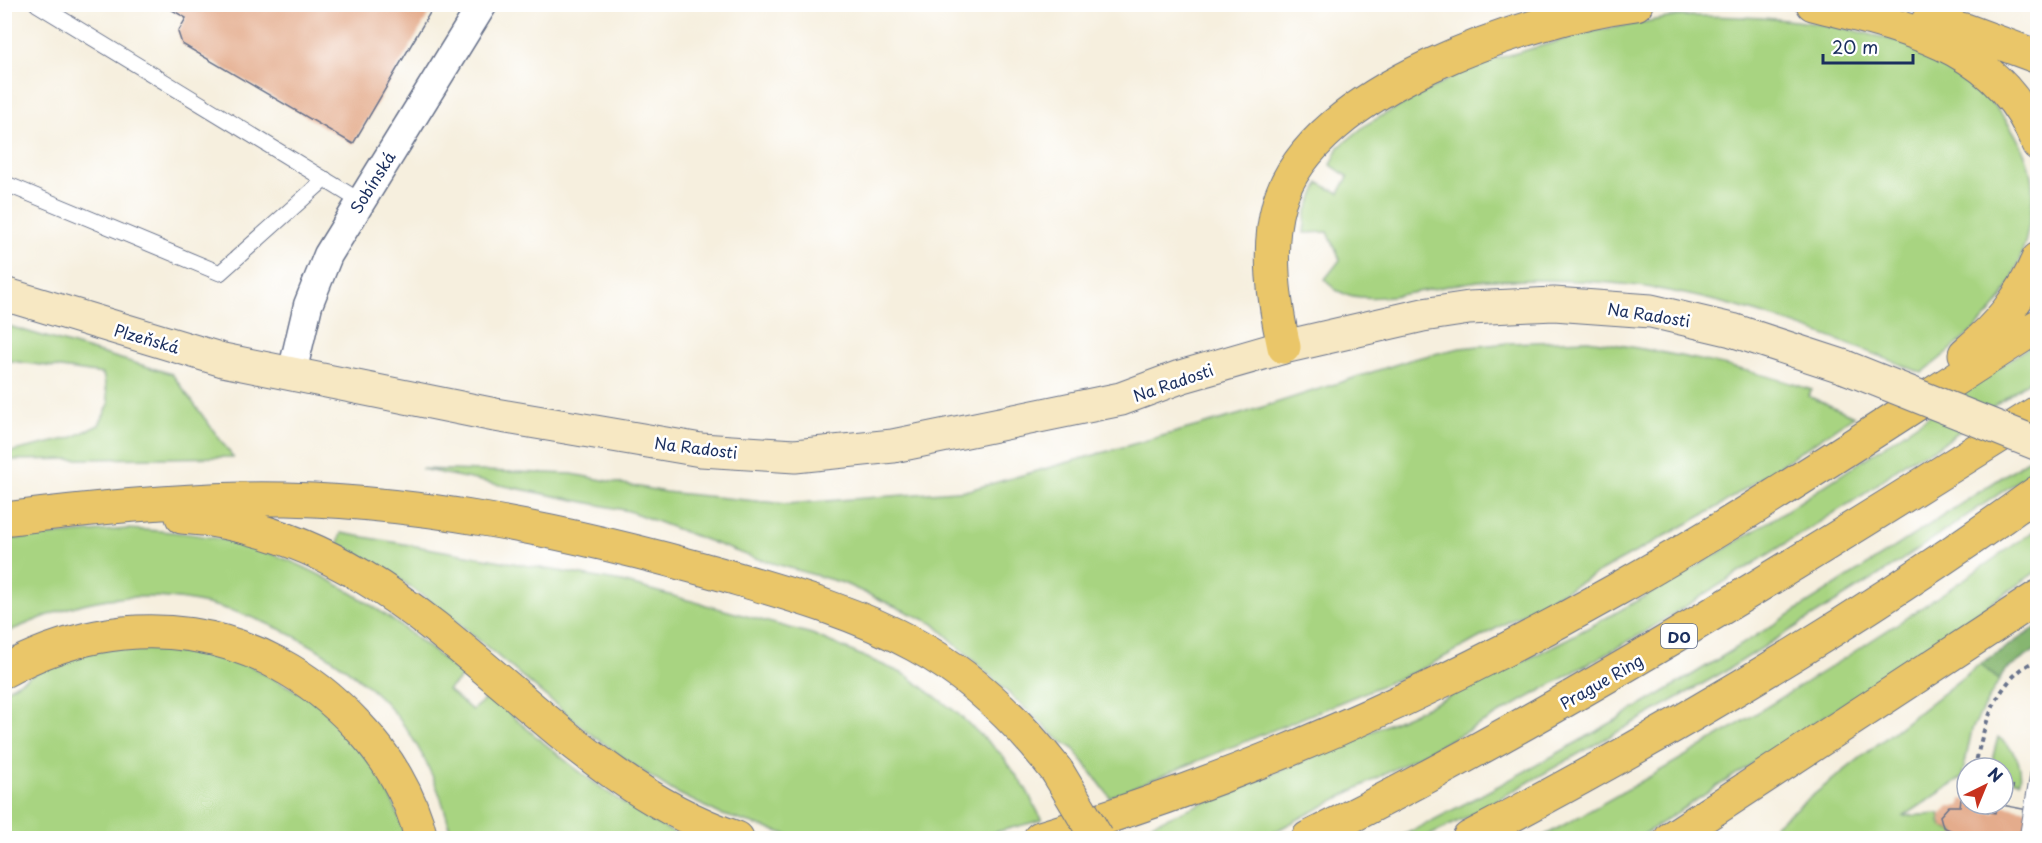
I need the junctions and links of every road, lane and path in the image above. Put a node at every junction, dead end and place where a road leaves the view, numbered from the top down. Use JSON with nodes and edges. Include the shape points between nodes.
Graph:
{"nodes":[{"id":1,"x":37,"y":4,"type":"edge"},
{"id":2,"x":483,"y":4,"type":"edge"},
{"id":3,"x":1636,"y":4,"type":"edge"},
{"id":4,"x":1813,"y":4,"type":"edge"},
{"id":5,"x":1831,"y":4,"type":"edge"},
{"id":6,"x":2037,"y":57,"type":"edge"},
{"id":7,"x":2037,"y":144,"type":"edge"},
{"id":8,"x":325,"y":179,"type":"junction"},
{"id":9,"x":4,"y":183,"type":"edge"},
{"id":10,"x":360,"y":201,"type":"junction"},
{"id":11,"x":2037,"y":259,"type":"edge"},
{"id":12,"x":4,"y":294,"type":"edge"},
{"id":13,"x":2037,"y":326,"type":"edge"},
{"id":14,"x":1284,"y":347,"type":"junction"},
{"id":15,"x":292,"y":373,"type":"junction"},
{"id":16,"x":2037,"y":412,"type":"edge"},
{"id":17,"x":1883,"y":424,"type":"junction"},
{"id":18,"x":2037,"y":444,"type":"edge"},
{"id":19,"x":2037,"y":492,"type":"edge"},
{"id":20,"x":49,"y":514,"type":"junction"},
{"id":21,"x":4,"y":519,"type":"edge"},
{"id":22,"x":2037,"y":597,"type":"edge"},
{"id":23,"x":2037,"y":660,"type":"edge"},
{"id":24,"x":4,"y":671,"type":"edge"},
{"id":25,"x":1977,"y":756,"type":"edge"},
{"id":26,"x":2037,"y":774,"type":"edge"},
{"id":27,"x":1154,"y":802,"type":"junction"},
{"id":28,"x":421,"y":838,"type":"edge"},
{"id":29,"x":737,"y":838,"type":"edge"},
{"id":30,"x":1040,"y":838,"type":"edge"},
{"id":31,"x":1076,"y":838,"type":"edge"},
{"id":32,"x":1097,"y":838,"type":"edge"},
{"id":33,"x":1308,"y":838,"type":"edge"},
{"id":34,"x":1470,"y":838,"type":"edge"},
{"id":35,"x":1671,"y":838,"type":"edge"},
{"id":36,"x":2027,"y":838,"type":"edge"}],
"edges":[{"from":1,"to":8,"type":"lane"},
{"from":2,"to":10,"type":"street","name":"Sobínská"},
{"from":3,"to":14,"type":"highway","via":[[1533,27],[1438,63],[1368,101],[1322,135],[1289,178],[1274,229],[1275,290]]},
{"from":4,"to":7,"type":"highway","via":[[1918,33],[1973,60],[2020,107]]},
{"from":5,"to":6,"type":"highway","via":[[1896,13],[1965,30]]},
{"from":8,"to":9,"type":"lane","via":[[220,273]]},
{"from":8,"to":10,"type":"lane"},
{"from":10,"to":15,"type":"street","name":"Sobínská","via":[[328,255],[308,305]]},
{"from":11,"to":17,"type":"highway","via":[[2023,290],[1997,326]]},
{"from":12,"to":15,"type":"main road","name":"Plzeňská","via":[[223,360]]},
{"from":13,"to":17,"type":"highway"},
{"from":14,"to":15,"type":"main road","name":"Na Radosti","via":[[1121,399],[892,446],[795,456],[701,450],[495,415]]},
{"from":14,"to":18,"type":"main road","name":"Na Radosti","bridge":true,"via":[[1469,308],[1554,304],[1651,311],[1732,330],[1845,367]]},
{"from":16,"to":33,"type":"highway","name":"Prague Ring","number":"D0","via":[[1655,650],[1501,738]]},
{"from":17,"to":27,"type":"highway","via":[[1672,557],[1516,644],[1305,743]]},
{"from":19,"to":34,"type":"highway","via":[[1906,581],[1759,673],[1618,757]]},
{"from":20,"to":21,"type":"highway"},
{"from":20,"to":29,"type":"highway","via":[[210,519],[298,542],[399,598],[631,784],[692,820]]},
{"from":20,"to":32,"type":"highway","bridge":true,"via":[[241,499],[369,506],[591,541],[678,562],[854,616],[917,646],[962,675],[1004,711],[1058,771]]},
{"from":22,"to":35,"type":"highway"},
{"from":23,"to":25,"type":"path","via":[[2017,672],[2002,694],[1982,731]]},
{"from":24,"to":28,"type":"highway","via":[[72,642],[123,632],[208,637],[264,656],[312,683],[369,737],[400,783]]},
{"from":26,"to":36,"type":"lane"},
{"from":27,"to":30,"type":"highway"},
{"from":27,"to":31,"type":"highway"}]}
